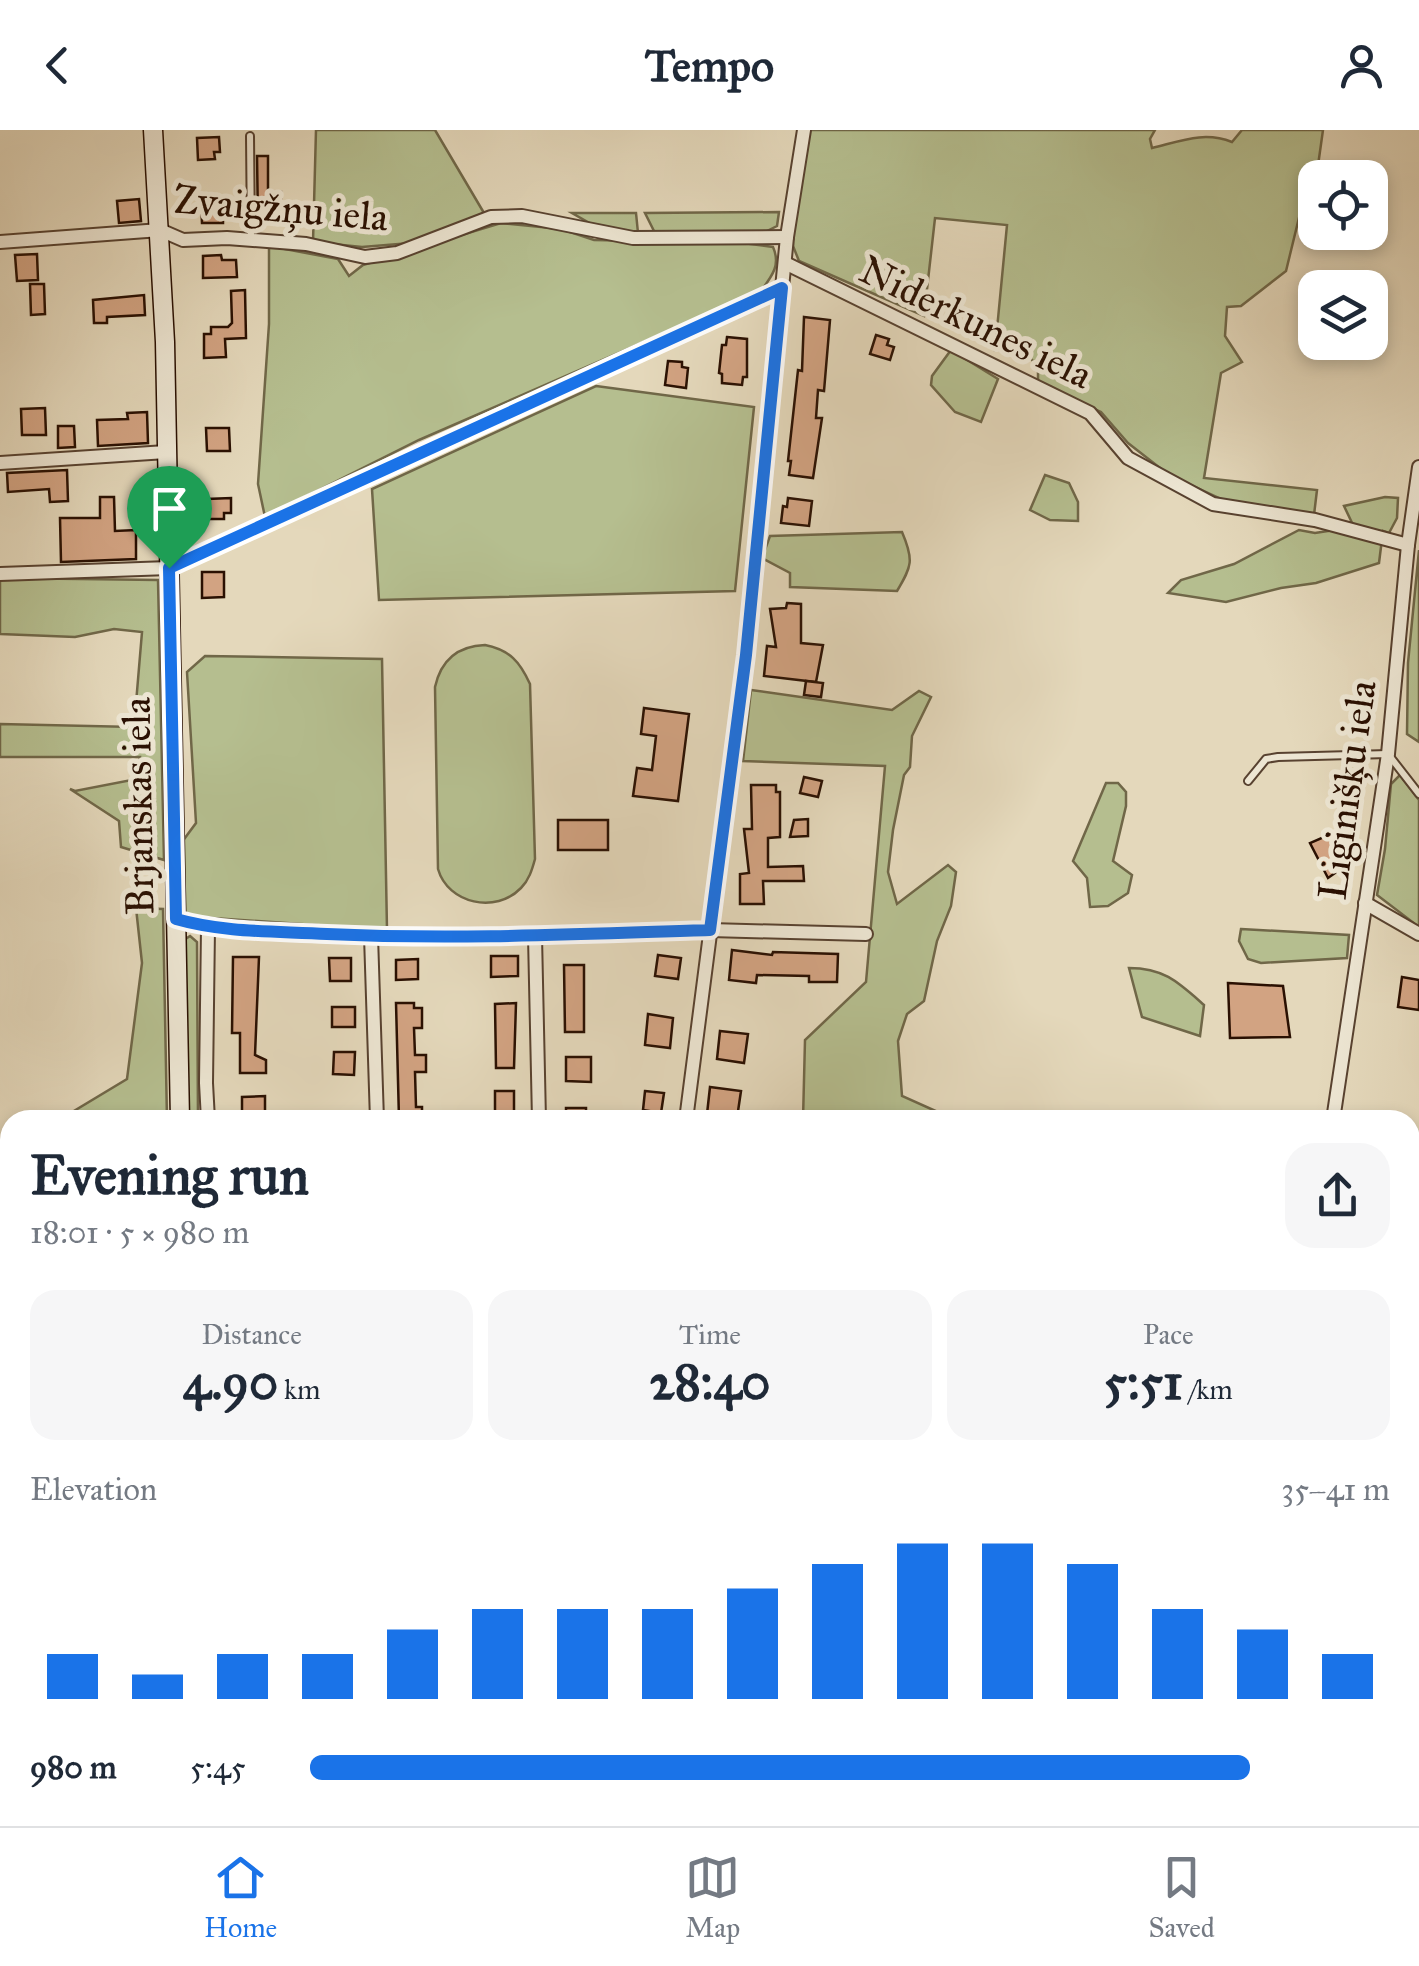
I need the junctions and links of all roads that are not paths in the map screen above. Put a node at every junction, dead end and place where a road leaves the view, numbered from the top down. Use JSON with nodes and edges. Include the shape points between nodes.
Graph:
{"nodes":[{"id":1,"x":153,"y":130,"type":"edge"},
{"id":2,"x":804,"y":130,"type":"edge"},
{"id":3,"x":250,"y":136,"type":"dead end"},
{"id":4,"x":160,"y":230,"type":"junction"},
{"id":5,"x":788,"y":238,"type":"junction"},
{"id":6,"x":251,"y":240,"type":"junction"},
{"id":7,"x":0,"y":242,"type":"edge"},
{"id":8,"x":785,"y":263,"type":"junction"},
{"id":9,"x":782,"y":288,"type":"junction"},
{"id":10,"x":166,"y":452,"type":"junction"},
{"id":11,"x":0,"y":463,"type":"edge"},
{"id":12,"x":1419,"y":467,"type":"edge"},
{"id":13,"x":1408,"y":545,"type":"junction"},
{"id":14,"x":169,"y":568,"type":"junction"},
{"id":15,"x":0,"y":574,"type":"edge"},
{"id":16,"x":1388,"y":754,"type":"junction"},
{"id":17,"x":1248,"y":781,"type":"dead end"},
{"id":18,"x":1419,"y":794,"type":"edge"},
{"id":19,"x":1365,"y":903,"type":"junction"},
{"id":20,"x":176,"y":919,"type":"junction"},
{"id":21,"x":208,"y":928,"type":"junction"},
{"id":22,"x":710,"y":930,"type":"junction"},
{"id":23,"x":866,"y":934,"type":"dead end"},
{"id":24,"x":1419,"y":934,"type":"edge"},
{"id":25,"x":371,"y":936,"type":"junction"},
{"id":26,"x":536,"y":936,"type":"junction"},
{"id":27,"x":180,"y":1110,"type":"edge"},
{"id":28,"x":207,"y":1110,"type":"edge"},
{"id":29,"x":377,"y":1110,"type":"edge"},
{"id":30,"x":539,"y":1110,"type":"edge"},
{"id":31,"x":687,"y":1110,"type":"edge"},
{"id":32,"x":1334,"y":1110,"type":"edge"}],
"edges":[{"from":1,"to":4,"type":"main road","name":"Brjanskas iela"},
{"from":2,"to":5,"type":"street"},
{"from":3,"to":6,"type":"lane"},
{"from":4,"to":6,"type":"street","name":"Zvaigžņu iela","via":[[183,240]]},
{"from":4,"to":7,"type":"street","name":"Zvaigžņu iela"},
{"from":4,"to":10,"type":"main road","name":"Brjanskas iela"},
{"from":5,"to":6,"type":"street","name":"Zvaigžņu iela","via":[[633,238],[522,216],[492,217],[397,253],[365,257]]},
{"from":5,"to":8,"type":"street"},
{"from":8,"to":9,"type":"street"},
{"from":8,"to":13,"type":"street","name":"Niderkunes iela","via":[[1090,413],[1128,458],[1213,504],[1315,520]]},
{"from":9,"to":14,"type":"street"},
{"from":9,"to":22,"type":"street","via":[[746,655]]},
{"from":10,"to":11,"type":"street"},
{"from":10,"to":14,"type":"main road","name":"Brjanskas iela"},
{"from":12,"to":13,"type":"street","name":"Liginišķu iela"},
{"from":13,"to":16,"type":"street","name":"Liginišķu iela"},
{"from":14,"to":15,"type":"street"},
{"from":14,"to":20,"type":"main road","name":"Brjanskas iela"},
{"from":16,"to":17,"type":"lane","via":[[1266,759]]},
{"from":16,"to":18,"type":"lane"},
{"from":16,"to":19,"type":"street","name":"Liginišķu iela"},
{"from":19,"to":24,"type":"street"},
{"from":19,"to":32,"type":"street","name":"Liginišķu iela"},
{"from":20,"to":21,"type":"street"},
{"from":20,"to":27,"type":"main road","name":"Brjanskas iela"},
{"from":21,"to":25,"type":"street"},
{"from":21,"to":28,"type":"street"},
{"from":22,"to":23,"type":"street"},
{"from":22,"to":26,"type":"street"},
{"from":22,"to":31,"type":"street"},
{"from":25,"to":26,"type":"street"},
{"from":25,"to":29,"type":"street"},
{"from":26,"to":30,"type":"street"}]}
